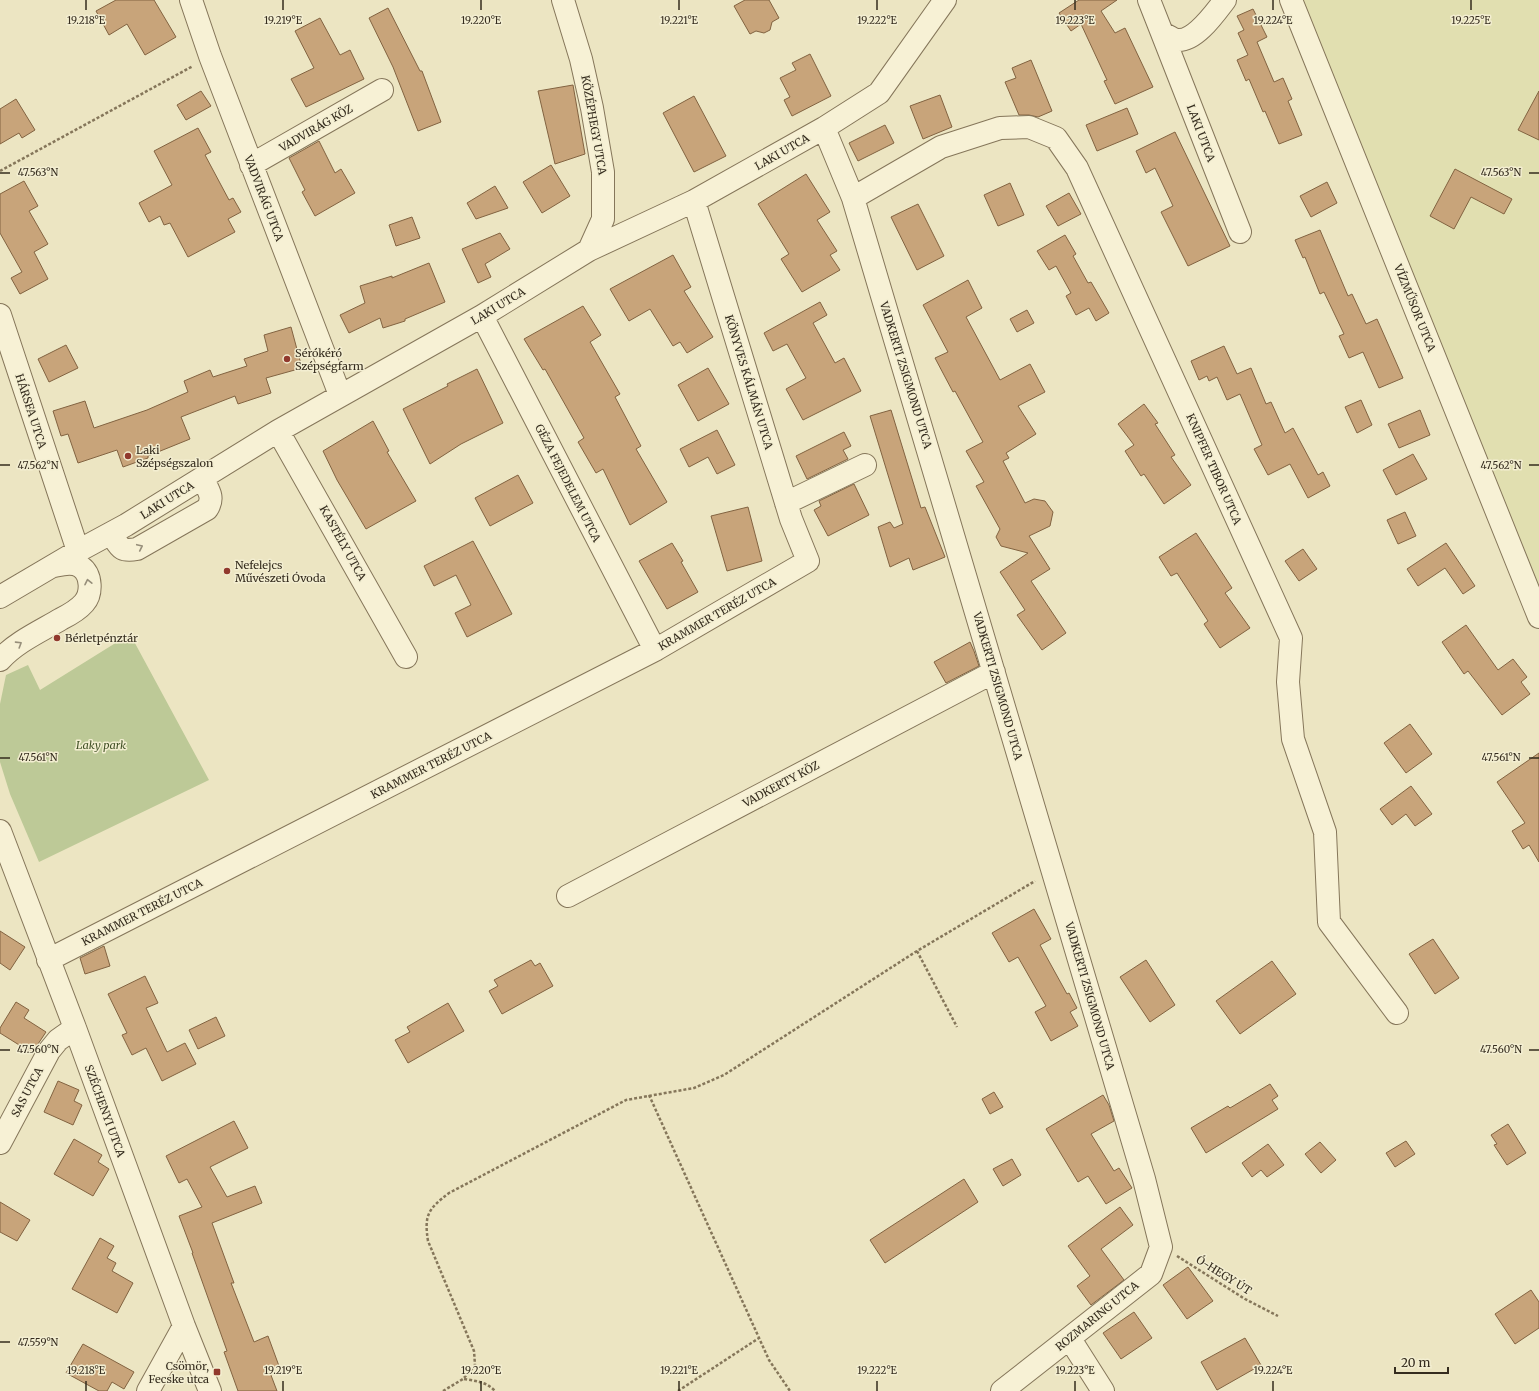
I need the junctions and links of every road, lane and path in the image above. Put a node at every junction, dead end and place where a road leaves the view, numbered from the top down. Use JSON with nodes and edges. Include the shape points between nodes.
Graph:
{"nodes":[{"id":1,"x":191,"y":0,"type":"edge"},
{"id":2,"x":563,"y":0,"type":"edge"},
{"id":3,"x":945,"y":0,"type":"edge"},
{"id":4,"x":1149,"y":0,"type":"edge"},
{"id":5,"x":1225,"y":0,"type":"edge"},
{"id":6,"x":1291,"y":0,"type":"edge"},
{"id":7,"x":1162,"y":33,"type":"junction"},
{"id":8,"x":210,"y":56,"type":"junction"},
{"id":9,"x":382,"y":90,"type":"dead end"},
{"id":10,"x":824,"y":128,"type":"junction"},
{"id":11,"x":251,"y":165,"type":"junction"},
{"id":12,"x":0,"y":171,"type":"edge"},
{"id":13,"x":853,"y":198,"type":"junction"},
{"id":14,"x":694,"y":202,"type":"junction"},
{"id":15,"x":1240,"y":232,"type":"dead end"},
{"id":16,"x":589,"y":250,"type":"junction"},
{"id":17,"x":0,"y":315,"type":"edge"},
{"id":18,"x":482,"y":316,"type":"junction"},
{"id":19,"x":340,"y":395,"type":"junction"},
{"id":20,"x":278,"y":431,"type":"junction"},
{"id":21,"x":865,"y":466,"type":"dead end"},
{"id":22,"x":202,"y":478,"type":"junction"},
{"id":23,"x":786,"y":503,"type":"junction"},
{"id":24,"x":111,"y":533,"type":"junction"},
{"id":25,"x":78,"y":552,"type":"junction"},
{"id":26,"x":808,"y":561,"type":"joint"},
{"id":27,"x":54,"y":566,"type":"junction"},
{"id":28,"x":23,"y":585,"type":"junction"},
{"id":29,"x":0,"y":597,"type":"edge"},
{"id":30,"x":0,"y":609,"type":"edge"},
{"id":31,"x":1539,"y":617,"type":"edge"},
{"id":32,"x":655,"y":650,"type":"junction"},
{"id":33,"x":406,"y":657,"type":"dead end"},
{"id":34,"x":0,"y":660,"type":"edge"},
{"id":35,"x":994,"y":672,"type":"junction"},
{"id":36,"x":0,"y":831,"type":"edge"},
{"id":37,"x":1053,"y":870,"type":"junction"},
{"id":38,"x":568,"y":896,"type":"dead end"},
{"id":39,"x":917,"y":951,"type":"junction"},
{"id":40,"x":48,"y":960,"type":"junction"},
{"id":41,"x":1397,"y":1013,"type":"dead end"},
{"id":42,"x":957,"y":1027,"type":"dead end"},
{"id":43,"x":75,"y":1028,"type":"junction"},
{"id":44,"x":648,"y":1095,"type":"junction"},
{"id":45,"x":0,"y":1143,"type":"edge"},
{"id":46,"x":1161,"y":1247,"type":"junction"},
{"id":47,"x":1278,"y":1316,"type":"dead end"},
{"id":48,"x":184,"y":1326,"type":"junction"},
{"id":49,"x":759,"y":1338,"type":"junction"},
{"id":50,"x":1070,"y":1339,"type":"junction"},
{"id":51,"x":464,"y":1379,"type":"junction"},
{"id":52,"x":148,"y":1391,"type":"edge"},
{"id":53,"x":210,"y":1391,"type":"edge"},
{"id":54,"x":443,"y":1391,"type":"edge"},
{"id":55,"x":495,"y":1391,"type":"edge"},
{"id":56,"x":678,"y":1391,"type":"edge"},
{"id":57,"x":790,"y":1391,"type":"edge"},
{"id":58,"x":1002,"y":1391,"type":"edge"},
{"id":59,"x":1103,"y":1391,"type":"edge"}],
"edges":[{"from":1,"to":8,"type":"street","name":"VADVIRÁG UTCA"},
{"from":2,"to":16,"type":"street","name":"KÖZÉPHEGY UTCA","via":[[581,58],[603,172],[603,219]]},
{"from":3,"to":10,"type":"street","name":"LAKI UTCA","via":[[879,93]]},
{"from":4,"to":7,"type":"street","name":"LAKI UTCA"},
{"from":5,"to":7,"type":"street","via":[[1202,28],[1187,39],[1176,40]]},
{"from":6,"to":31,"type":"street","name":"VÍZMŰSOR UTCA"},
{"from":7,"to":15,"type":"street","name":"LAKI UTCA"},
{"from":8,"to":11,"type":"street","name":"VADVIRÁG UTCA"},
{"from":8,"to":12,"type":"path"},
{"from":9,"to":11,"type":"street","name":"VADVIRÁG KÖZ"},
{"from":10,"to":13,"type":"street","name":"VADKERTI ZSIGMOND UTCA"},
{"from":10,"to":14,"type":"street","name":"LAKI UTCA"},
{"from":11,"to":19,"type":"street","name":"VADVIRÁG UTCA"},
{"from":13,"to":35,"type":"street","name":"VADKERTI ZSIGMOND UTCA"},
{"from":13,"to":41,"type":"street","name":"KNIPFER TIBOR UTCA","via":[[941,147],[1000,128],[1029,127],[1056,138],[1077,168],[1291,638],[1288,682],[1293,739],[1325,832],[1328,922]]},
{"from":14,"to":16,"type":"street","name":"LAKI UTCA"},
{"from":14,"to":23,"type":"street","name":"KÖNYVES KÁLMÁN UTCA"},
{"from":16,"to":18,"type":"street","name":"LAKI UTCA"},
{"from":17,"to":25,"type":"street","name":"HÁRSFA UTCA"},
{"from":18,"to":19,"type":"street","name":"LAKI UTCA"},
{"from":18,"to":32,"type":"street","name":"GÉZA FEJEDELEM UTCA"},
{"from":19,"to":20,"type":"street","name":"LAKI UTCA"},
{"from":20,"to":22,"type":"street","name":"LAKI UTCA"},
{"from":20,"to":33,"type":"street","name":"KASTÉLY UTCA"},
{"from":21,"to":23,"type":"street"},
{"from":22,"to":24,"type":"street","name":"LAKI UTCA"},
{"from":24,"to":22,"type":"street","one_way":true,"via":[[120,548],[126,551],[137,549],[207,509],[211,504],[211,496]]},
{"from":23,"to":26,"type":"street","name":"KÖNYVES KÁLMÁN UTCA"},
{"from":24,"to":25,"type":"street","name":"LAKI UTCA"},
{"from":25,"to":27,"type":"street","name":"LAKI UTCA"},
{"from":26,"to":32,"type":"street","name":"KRAMMER TERÉZ UTCA"},
{"from":27,"to":28,"type":"street","name":"LAKI UTCA"},
{"from":34,"to":27,"type":"street","one_way":true,"via":[[15,646],[85,602],[90,590],[85,571],[70,563]]},
{"from":28,"to":29,"type":"street","name":"LAKI UTCA"},
{"from":28,"to":30,"type":"street","name":"LAKI UTCA"},
{"from":32,"to":40,"type":"street","name":"KRAMMER TERÉZ UTCA"},
{"from":35,"to":37,"type":"street","name":"VADKERTI ZSIGMOND UTCA"},
{"from":35,"to":38,"type":"street","name":"VADKERTY KÖZ"},
{"from":36,"to":40,"type":"street","name":"SZÉCHENYI UTCA"},
{"from":37,"to":39,"type":"path"},
{"from":37,"to":46,"type":"street","name":"VADKERTI ZSIGMOND UTCA","via":[[1144,1180]]},
{"from":39,"to":42,"type":"path"},
{"from":39,"to":44,"type":"path","via":[[724,1075],[694,1088]]},
{"from":40,"to":43,"type":"street","name":"SZÉCHENYI UTCA"},
{"from":43,"to":45,"type":"street","name":"SAS UTCA","via":[[58,1040],[49,1051]]},
{"from":43,"to":48,"type":"street","name":"SZÉCHENYI UTCA"},
{"from":44,"to":49,"type":"path"},
{"from":44,"to":51,"type":"path","via":[[626,1100],[449,1193],[433,1206],[426,1224],[428,1242],[474,1351],[475,1365]]},
{"from":46,"to":47,"type":"path","name":"Ó-HEGY ÚT","via":[[1245,1299]]},
{"from":46,"to":50,"type":"street","name":"ROZMARING UTCA","via":[[1151,1274]]},
{"from":48,"to":52,"type":"street"},
{"from":48,"to":53,"type":"street","name":"SZÉCHENYI UTCA"},
{"from":49,"to":56,"type":"path"},
{"from":49,"to":57,"type":"path","via":[[769,1360]]},
{"from":50,"to":58,"type":"street","name":"ROZMARING UTCA"},
{"from":50,"to":59,"type":"street"},
{"from":51,"to":54,"type":"path"},
{"from":51,"to":55,"type":"path","via":[[490,1386]]}]}
